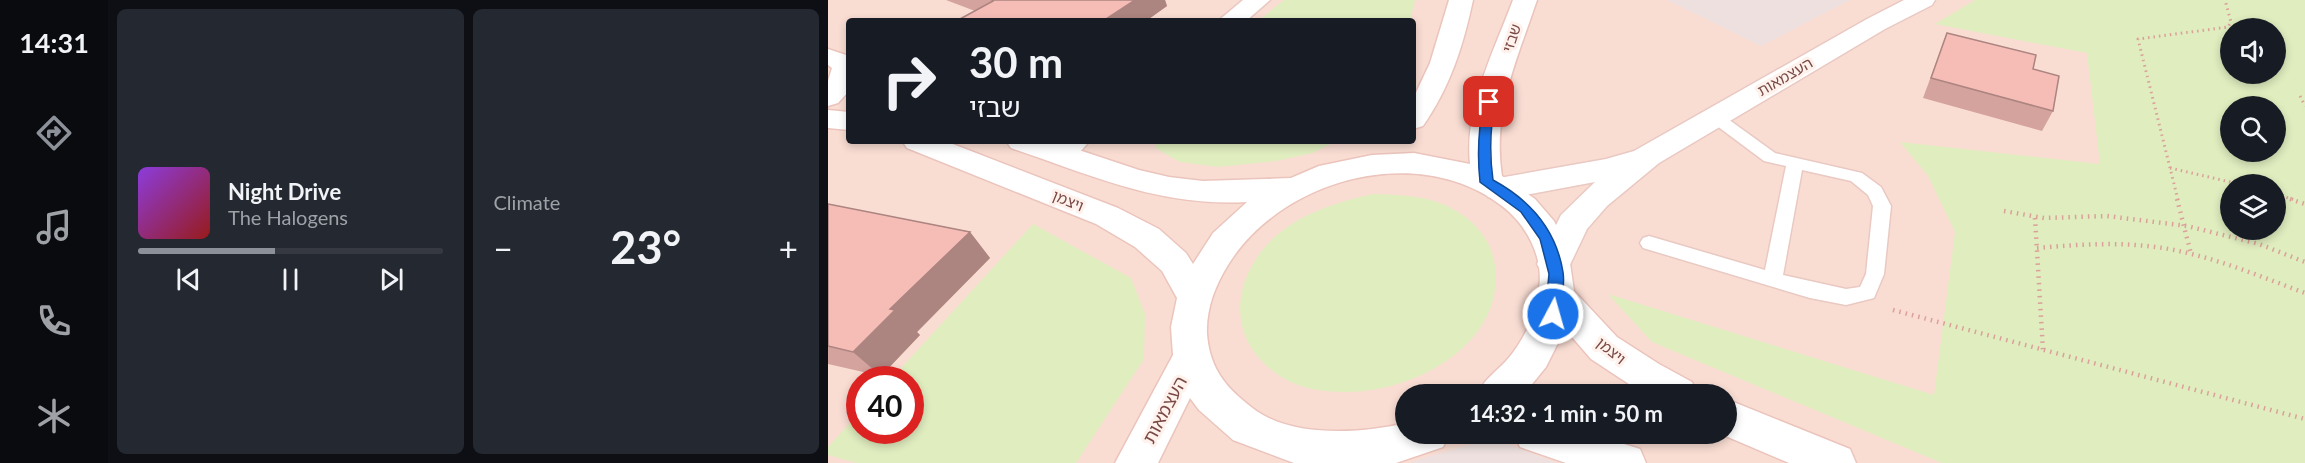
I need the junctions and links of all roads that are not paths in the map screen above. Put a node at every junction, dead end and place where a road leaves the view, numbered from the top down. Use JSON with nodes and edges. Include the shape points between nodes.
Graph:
{"nodes":[{"id":1,"x":1258,"y":0,"type":"edge"},
{"id":2,"x":1461,"y":0,"type":"edge"},
{"id":3,"x":1525,"y":0,"type":"edge"},
{"id":4,"x":1923,"y":0,"type":"edge"},
{"id":5,"x":1234,"y":18,"type":"edge"},
{"id":6,"x":841,"y":70,"type":"edge"},
{"id":7,"x":828,"y":97,"type":"edge"},
{"id":8,"x":1416,"y":116,"type":"edge"},
{"id":9,"x":1715,"y":117,"type":"junction"},
{"id":10,"x":828,"y":119,"type":"edge"},
{"id":11,"x":846,"y":121,"type":"edge"},
{"id":12,"x":925,"y":144,"type":"edge"},
{"id":13,"x":1044,"y":144,"type":"edge"},
{"id":14,"x":1388,"y":144,"type":"edge"},
{"id":15,"x":1066,"y":147,"type":"edge"},
{"id":16,"x":1648,"y":156,"type":"junction"},
{"id":17,"x":1795,"y":164,"type":"junction"},
{"id":18,"x":1360,"y":167,"type":"junction"},
{"id":19,"x":1493,"y":185,"type":"junction"},
{"id":20,"x":1297,"y":188,"type":"junction"},
{"id":21,"x":1649,"y":243,"type":"dead end"},
{"id":22,"x":1554,"y":279,"type":"junction"},
{"id":23,"x":1773,"y":279,"type":"junction"},
{"id":24,"x":1193,"y":296,"type":"junction"},
{"id":25,"x":1192,"y":356,"type":"junction"},
{"id":26,"x":1509,"y":384,"type":"edge"},
{"id":27,"x":1660,"y":384,"type":"edge"},
{"id":28,"x":1737,"y":422,"type":"edge"},
{"id":29,"x":1399,"y":444,"type":"edge"},
{"id":30,"x":1565,"y":444,"type":"edge"},
{"id":31,"x":1357,"y":455,"type":"edge"},
{"id":32,"x":1136,"y":463,"type":"edge"},
{"id":33,"x":1625,"y":463,"type":"edge"},
{"id":34,"x":1835,"y":463,"type":"edge"}],
"edges":[{"from":1,"to":5,"type":"street"},
{"from":2,"to":8,"type":"street","via":[[1441,75]]},
{"from":3,"to":19,"type":"street","name":"שבזי","via":[[1488,111],[1483,150]]},
{"from":4,"to":9,"type":"street","name":"העצמאות"},
{"from":6,"to":7,"type":"street","via":[[839,86]]},
{"from":9,"to":16,"type":"street","name":"העצמאות"},
{"from":9,"to":17,"type":"lane","via":[[1770,157]]},
{"from":10,"to":11,"type":"street"},
{"from":12,"to":24,"type":"street","name":"ויצמן","via":[[1107,216],[1147,238],[1174,262]]},
{"from":13,"to":15,"type":"street"},
{"from":14,"to":18,"type":"street"},
{"from":15,"to":20,"type":"street","via":[[1153,184],[1191,191],[1231,193]]},
{"from":16,"to":19,"type":"street","name":"העצמאות","via":[[1610,169]]},
{"from":16,"to":22,"type":"street","name":"העצמאות","via":[[1596,198],[1573,223]]},
{"from":17,"to":23,"type":"lane"},
{"from":17,"to":23,"type":"lane","via":[[1856,177],[1875,191],[1882,206],[1875,274],[1867,293],[1846,297]]},
{"from":18,"to":19,"type":"street","via":[[1394,163],[1437,166],[1476,176]]},
{"from":18,"to":20,"type":"street"},
{"from":19,"to":22,"type":"street","via":[[1526,208],[1547,238]]},
{"from":20,"to":24,"type":"street","via":[[1256,212],[1230,235],[1210,262]]},
{"from":21,"to":23,"type":"lane"},
{"from":22,"to":26,"type":"street","name":"העצמאות","via":[[1553,314],[1536,352]]},
{"from":22,"to":27,"type":"street","name":"ויצמן","via":[[1604,348]]},
{"from":24,"to":25,"type":"street","via":[[1188,332]]},
{"from":25,"to":31,"type":"street","via":[[1194,368],[1215,400],[1251,429],[1300,447],[1357,450]]},
{"from":25,"to":32,"type":"street","name":"העצמאות"},
{"from":28,"to":34,"type":"street"},
{"from":29,"to":31,"type":"street"},
{"from":30,"to":33,"type":"street"}]}
